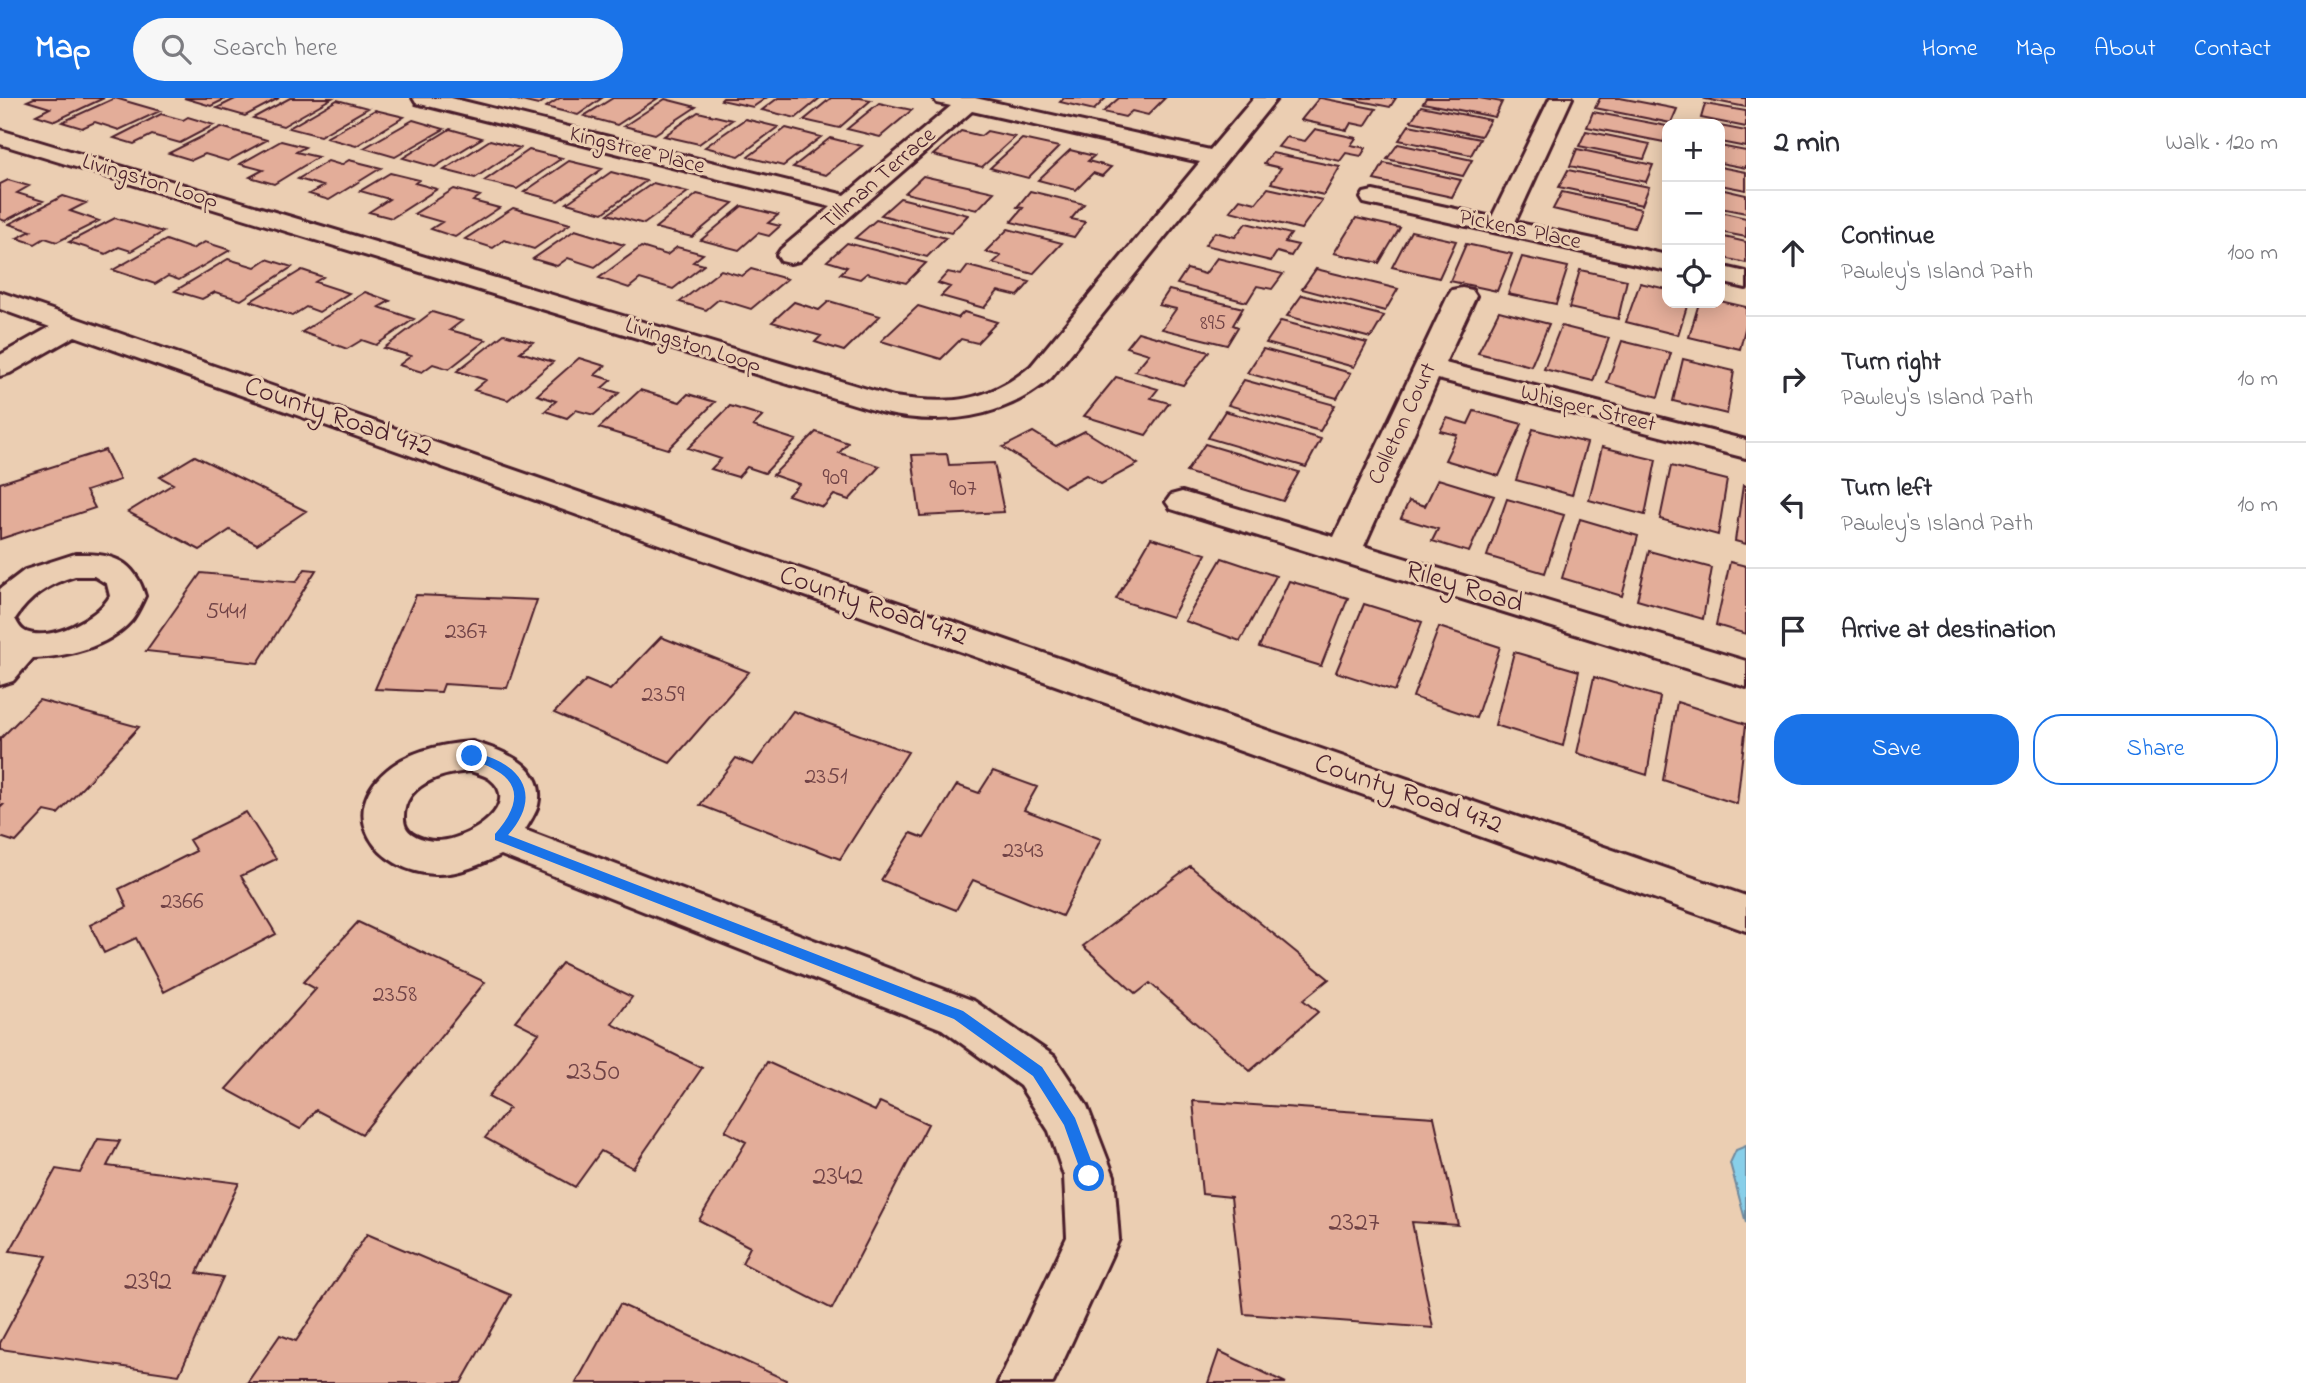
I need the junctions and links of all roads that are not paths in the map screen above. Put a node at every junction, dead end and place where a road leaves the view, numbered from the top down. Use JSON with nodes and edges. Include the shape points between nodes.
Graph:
{"nodes":[{"id":1,"x":424,"y":98,"type":"edge"},
{"id":2,"x":1266,"y":98,"type":"edge"},
{"id":3,"x":1560,"y":98,"type":"edge"},
{"id":4,"x":956,"y":101,"type":"edge"},
{"id":5,"x":0,"y":137,"type":"edge"},
{"id":6,"x":1217,"y":159,"type":"junction"},
{"id":7,"x":1373,"y":198,"type":"dead end"},
{"id":8,"x":850,"y":204,"type":"junction"},
{"id":9,"x":1500,"y":226,"type":"junction"},
{"id":10,"x":790,"y":255,"type":"dead end"},
{"id":11,"x":1662,"y":262,"type":"edge"},
{"id":12,"x":1725,"y":275,"type":"edge"},
{"id":13,"x":1746,"y":280,"type":"edge"},
{"id":14,"x":1462,"y":296,"type":"dead end"},
{"id":15,"x":0,"y":300,"type":"edge"},
{"id":16,"x":73,"y":326,"type":"junction"},
{"id":17,"x":0,"y":367,"type":"edge"},
{"id":18,"x":1429,"y":368,"type":"junction"},
{"id":19,"x":1746,"y":449,"type":"edge"},
{"id":20,"x":1182,"y":502,"type":"dead end"},
{"id":21,"x":1344,"y":552,"type":"junction"},
{"id":22,"x":0,"y":615,"type":"edge"},
{"id":23,"x":12,"y":634,"type":"edge"},
{"id":24,"x":0,"y":672,"type":"edge"},
{"id":25,"x":1746,"y":674,"type":"edge"},
{"id":26,"x":499,"y":837,"type":"dead end"},
{"id":27,"x":1746,"y":914,"type":"edge"},
{"id":28,"x":1026,"y":1383,"type":"edge"}],
"edges":[{"from":1,"to":8,"type":"street","name":"Kingstree Place"},
{"from":2,"to":6,"type":"street","name":"Livingston Loop"},
{"from":3,"to":9,"type":"street"},
{"from":4,"to":6,"type":"street"},
{"from":4,"to":8,"type":"street","name":"Tillman Terrace"},
{"from":5,"to":6,"type":"street","name":"Livingston Loop","via":[[891,406],[922,411],[980,407],[1005,400],[1026,387]]},
{"from":7,"to":9,"type":"street","name":"Pickens Place"},
{"from":8,"to":10,"type":"street","name":"Tillman Terrace"},
{"from":9,"to":11,"type":"street","name":"Pickens Place"},
{"from":12,"to":13,"type":"street"},
{"from":14,"to":18,"type":"street","name":"Colleton Court"},
{"from":15,"to":16,"type":"street","name":"County Road 472"},
{"from":16,"to":17,"type":"street"},
{"from":16,"to":27,"type":"street","name":"County Road 472"},
{"from":18,"to":19,"type":"street","name":"Whisper Street"},
{"from":18,"to":21,"type":"street","name":"Colleton Court"},
{"from":20,"to":21,"type":"street","name":"Riley Road"},
{"from":21,"to":25,"type":"street","name":"Riley Road"},
{"from":22,"to":23,"type":"street","via":[[13,593],[27,582],[65,568],[102,567],[117,573],[125,583],[127,595],[121,609],[89,634],[45,646]]},
{"from":23,"to":24,"type":"street"},
{"from":26,"to":28,"type":"street","via":[[958,1015],[1037,1072],[1070,1122],[1089,1176],[1093,1239]]}]}
